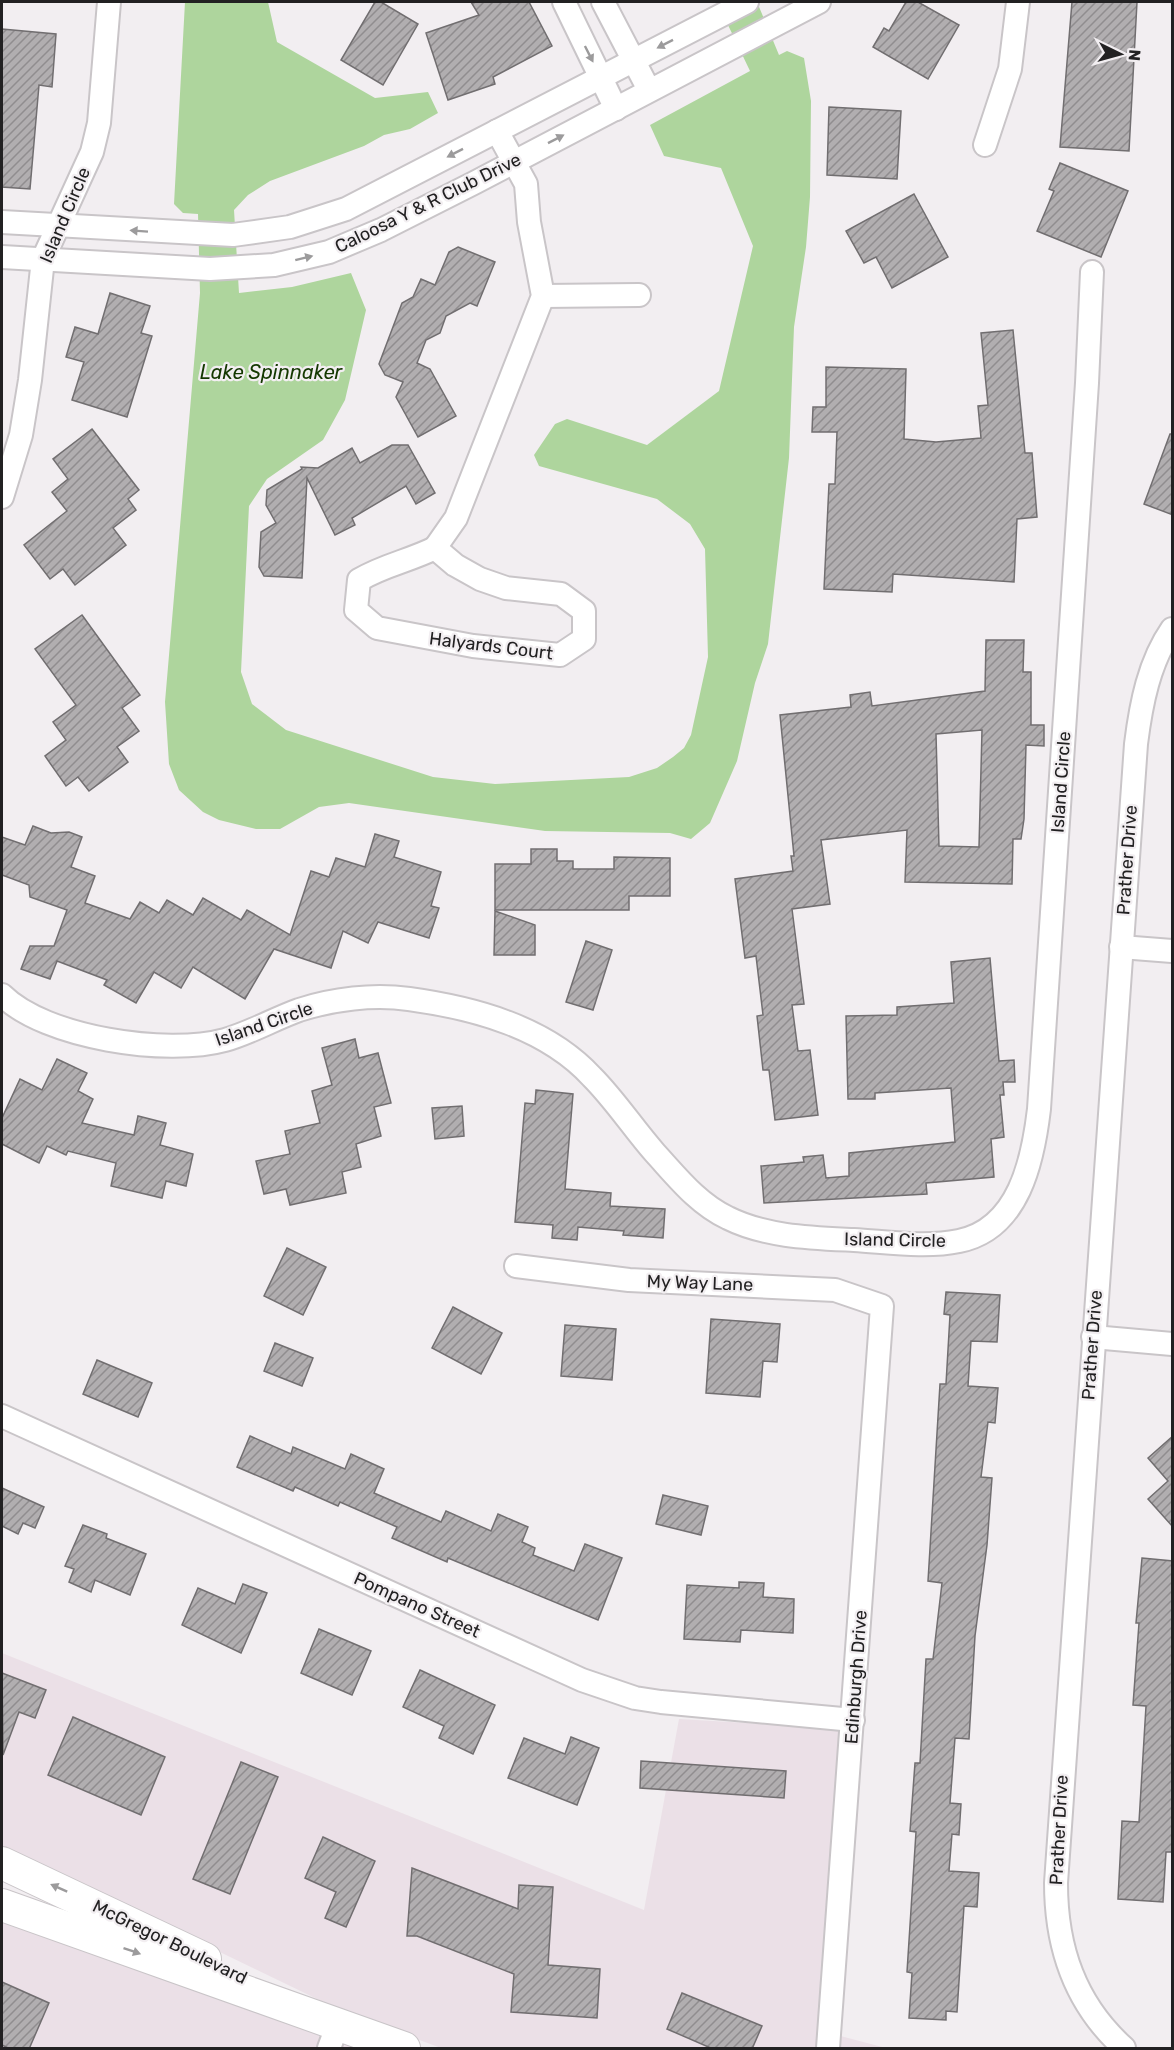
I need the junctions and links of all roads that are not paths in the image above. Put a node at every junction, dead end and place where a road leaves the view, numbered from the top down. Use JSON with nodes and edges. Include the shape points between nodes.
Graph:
{"nodes":[{"id":1,"x":109,"y":2,"type":"edge"},
{"id":2,"x":564,"y":2,"type":"edge"},
{"id":3,"x":603,"y":2,"type":"edge"},
{"id":4,"x":747,"y":2,"type":"edge"},
{"id":5,"x":819,"y":2,"type":"edge"},
{"id":6,"x":1018,"y":2,"type":"edge"},
{"id":7,"x":634,"y":59,"type":"junction"},
{"id":8,"x":601,"y":78,"type":"junction"},
{"id":9,"x":649,"y":90,"type":"junction"},
{"id":10,"x":616,"y":109,"type":"junction"},
{"id":11,"x":497,"y":131,"type":"junction"},
{"id":12,"x":985,"y":145,"type":"dead end"},
{"id":13,"x":513,"y":161,"type":"junction"},
{"id":14,"x":2,"y":222,"type":"edge"},
{"id":15,"x":58,"y":226,"type":"junction"},
{"id":16,"x":2,"y":257,"type":"edge"},
{"id":17,"x":43,"y":259,"type":"junction"},
{"id":18,"x":1092,"y":272,"type":"dead end"},
{"id":19,"x":639,"y":295,"type":"dead end"},
{"id":20,"x":543,"y":296,"type":"junction"},
{"id":21,"x":2,"y":497,"type":"edge"},
{"id":22,"x":435,"y":548,"type":"junction"},
{"id":23,"x":1173,"y":629,"type":"edge"},
{"id":24,"x":1122,"y":946,"type":"junction"},
{"id":25,"x":1173,"y":951,"type":"edge"},
{"id":26,"x":2,"y":994,"type":"edge"},
{"id":27,"x":516,"y":1266,"type":"dead end"},
{"id":28,"x":882,"y":1306,"type":"joint"},
{"id":29,"x":1093,"y":1337,"type":"junction"},
{"id":30,"x":1173,"y":1344,"type":"edge"},
{"id":31,"x":2,"y":1416,"type":"edge"},
{"id":32,"x":853,"y":1720,"type":"junction"},
{"id":33,"x":2,"y":1863,"type":"edge"},
{"id":34,"x":2,"y":1905,"type":"edge"},
{"id":35,"x":334,"y":2036,"type":"edge"},
{"id":36,"x":404,"y":2049,"type":"edge"},
{"id":37,"x":828,"y":2049,"type":"edge"},
{"id":38,"x":1124,"y":2049,"type":"edge"}],
"edges":[{"from":1,"to":15,"type":"street","name":"Island Circle","via":[[99,123],[92,152]]},
{"from":2,"to":8,"type":"street","one_way":true},
{"from":3,"to":7,"type":"street"},
{"from":4,"to":7,"type":"street","name":"Caloosa Y & R Club Drive","one_way":true},
{"from":5,"to":9,"type":"street","name":"Caloosa Y & R Club Drive"},
{"from":6,"to":12,"type":"street","via":[[1010,69]]},
{"from":7,"to":8,"type":"street","name":"Caloosa Y & R Club Drive"},
{"from":7,"to":9,"type":"street"},
{"from":8,"to":10,"type":"street"},
{"from":8,"to":11,"type":"street","name":"Caloosa Y & R Club Drive"},
{"from":9,"to":10,"type":"street","name":"Caloosa Y & R Club Drive"},
{"from":13,"to":10,"type":"street","name":"Caloosa Y & R Club Drive","one_way":true},
{"from":11,"to":13,"type":"street"},
{"from":11,"to":15,"type":"street","name":"Caloosa Y & R Club Drive","one_way":true,"via":[[346,209],[290,227],[245,234],[197,234]]},
{"from":17,"to":13,"type":"street","name":"Caloosa Y & R Club Drive","one_way":true,"via":[[195,268],[283,263],[329,252],[381,230]]},
{"from":13,"to":20,"type":"street","via":[[526,184]]},
{"from":14,"to":15,"type":"street","name":"Caloosa Y & R Club Drive"},
{"from":15,"to":17,"type":"street","name":"Island Circle"},
{"from":16,"to":17,"type":"street","name":"Caloosa Y & R Club Drive"},
{"from":17,"to":21,"type":"street","name":"Island Circle","via":[[21,435]]},
{"from":18,"to":26,"type":"street","name":"Island Circle","via":[[1038,1119],[1031,1164],[1020,1191],[986,1231],[960,1241],[932,1244],[775,1233],[727,1218],[684,1185],[593,1077],[571,1057],[521,1028],[465,1009],[406,999],[352,999],[301,1010],[225,1040],[167,1045],[115,1039],[56,1025],[31,1015]]},
{"from":19,"to":20,"type":"street"},
{"from":20,"to":22,"type":"street","via":[[456,518]]},
{"from":22,"to":22,"type":"street","name":"Halyards Court","via":[[455,566],[480,579],[506,588],[561,594],[584,611],[584,639],[560,655],[473,646],[377,628],[356,610],[359,580],[382,566]]},
{"from":23,"to":24,"type":"street","name":"Prather Drive","via":[[1154,663],[1139,717]]},
{"from":24,"to":25,"type":"street"},
{"from":24,"to":29,"type":"street","name":"Prather Drive"},
{"from":27,"to":28,"type":"street","name":"My Way Lane","via":[[629,1280],[835,1290]]},
{"from":28,"to":32,"type":"street","name":"Edinburgh Drive"},
{"from":29,"to":30,"type":"street"},
{"from":29,"to":38,"type":"street","name":"Prather Drive","via":[[1056,1912],[1067,1968],[1095,2018]]},
{"from":31,"to":32,"type":"street","name":"Pompano Street","via":[[582,1680],[635,1698],[661,1702]]},
{"from":32,"to":37,"type":"street","name":"Edinburgh Drive"},
{"from":35,"to":33,"type":"main road","name":"McGregor Boulevard","one_way":true,"via":[[82,1899]]},
{"from":34,"to":35,"type":"main road","name":"McGregor Boulevard","one_way":true},
{"from":35,"to":36,"type":"main road","name":"McGregor Boulevard"}]}
